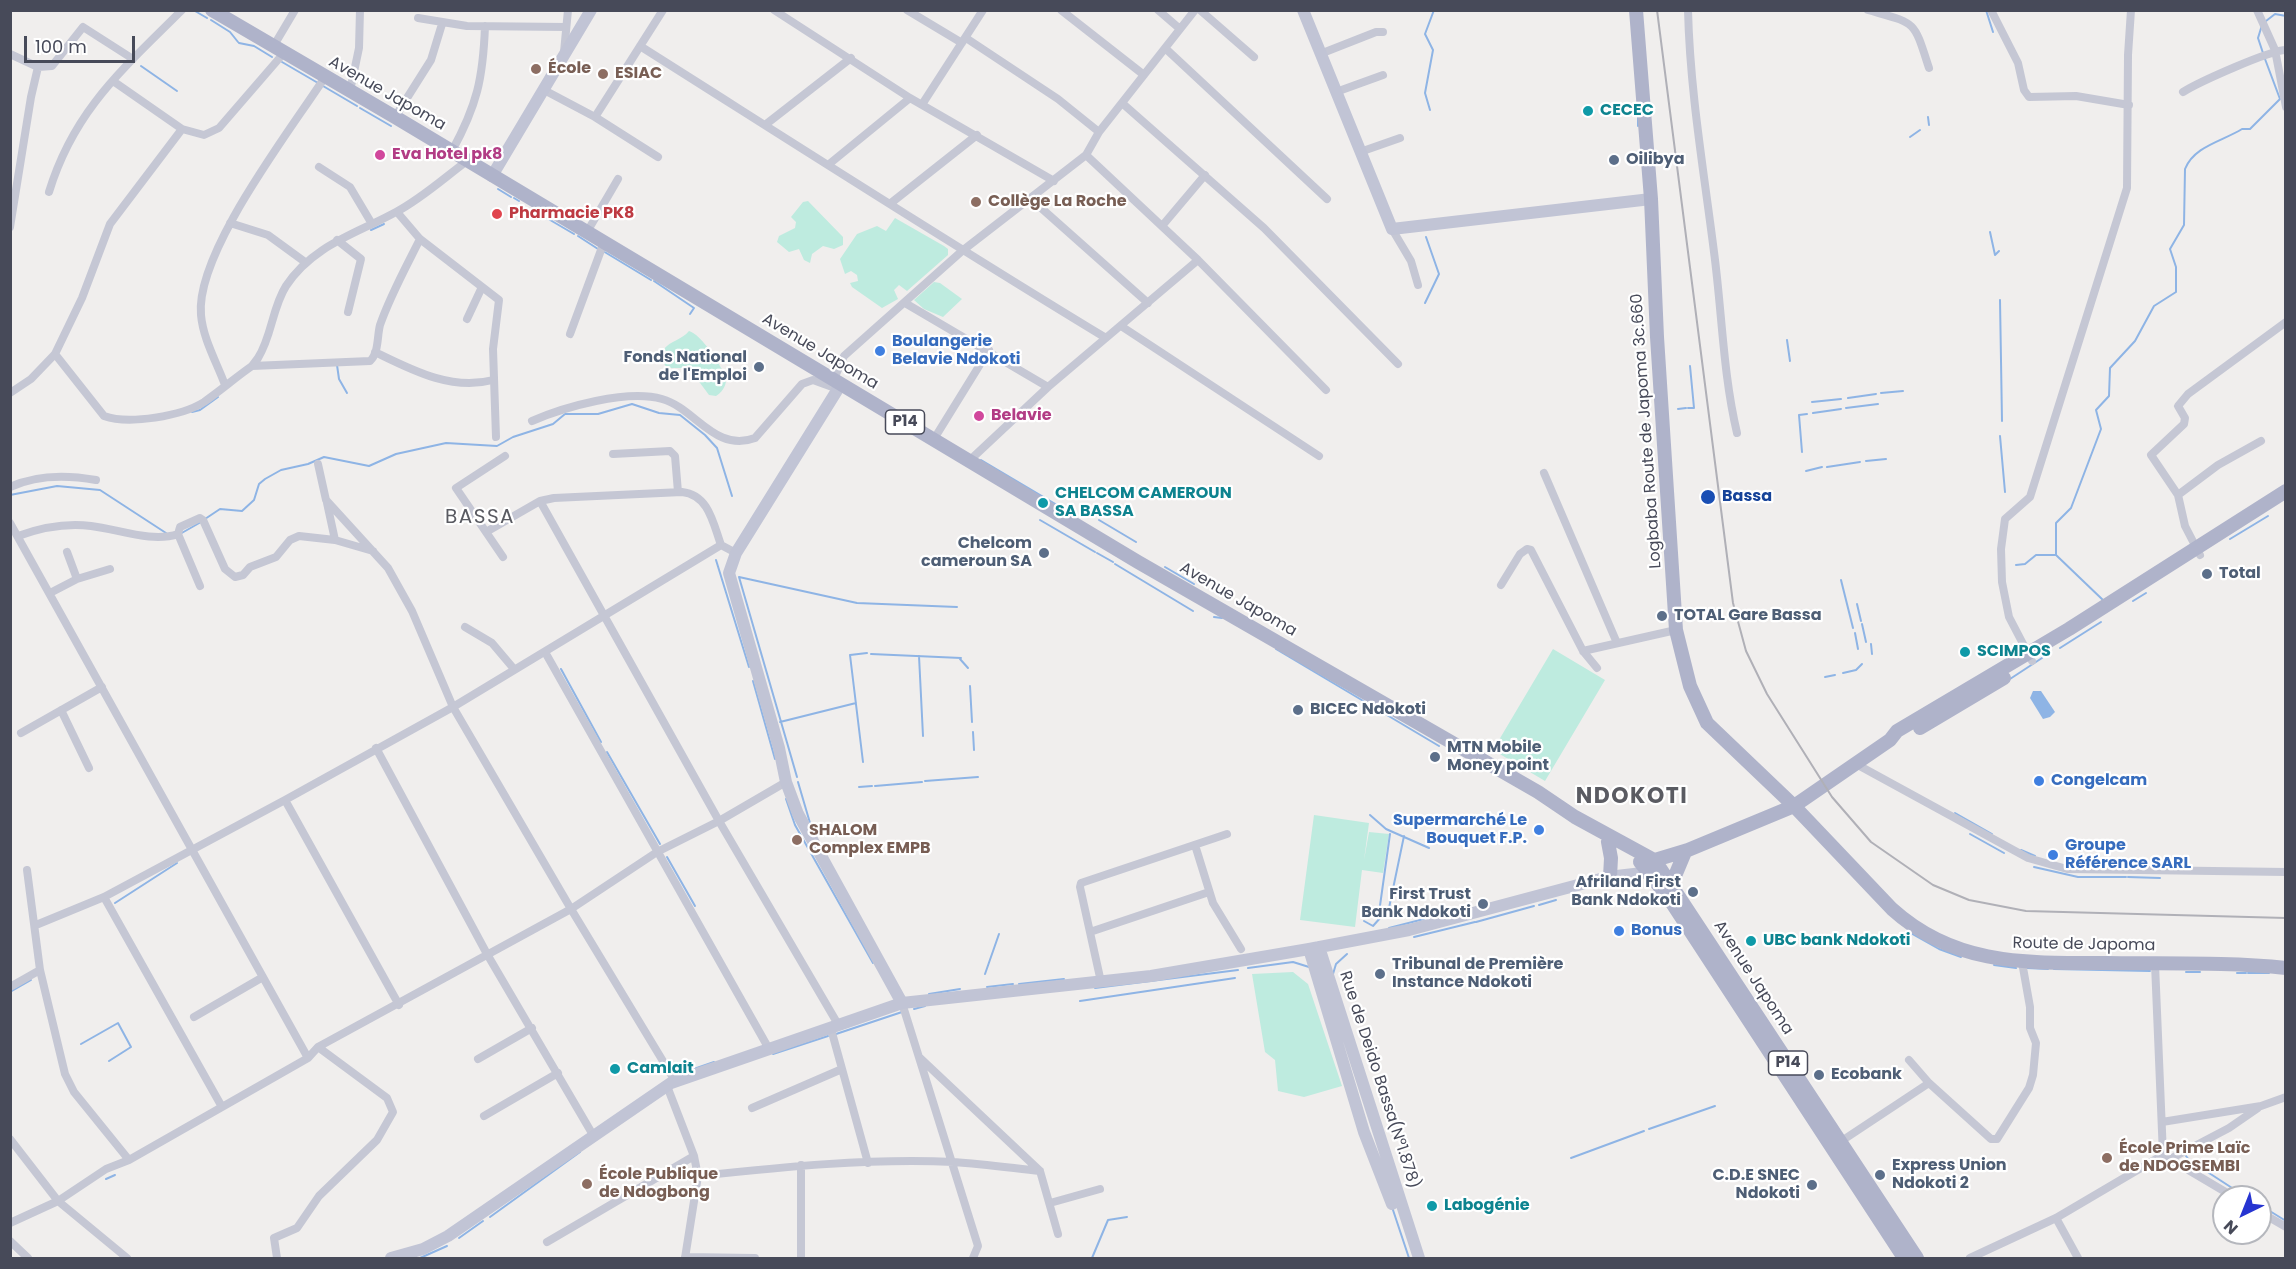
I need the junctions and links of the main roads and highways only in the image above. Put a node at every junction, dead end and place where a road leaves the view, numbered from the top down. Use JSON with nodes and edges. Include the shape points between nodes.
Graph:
{"nodes":[{"id":1,"x":213,"y":10,"type":"edge"},
{"id":2,"x":591,"y":10,"type":"edge"},
{"id":3,"x":1303,"y":10,"type":"edge"},
{"id":4,"x":1636,"y":10,"type":"edge"},
{"id":5,"x":492,"y":176,"type":"junction"},
{"id":6,"x":1651,"y":200,"type":"junction"},
{"id":7,"x":838,"y":384,"type":"junction"},
{"id":8,"x":2286,"y":491,"type":"edge"},
{"id":9,"x":2286,"y":501,"type":"edge"},
{"id":10,"x":2198,"y":552,"type":"junction"},
{"id":11,"x":1794,"y":806,"type":"junction"},
{"id":12,"x":1598,"y":830,"type":"junction"},
{"id":13,"x":1608,"y":842,"type":"junction"},
{"id":14,"x":1686,"y":851,"type":"junction"},
{"id":15,"x":1651,"y":866,"type":"junction"},
{"id":16,"x":1609,"y":877,"type":"junction"},
{"id":17,"x":1672,"y":883,"type":"junction"},
{"id":18,"x":1314,"y":948,"type":"junction"},
{"id":19,"x":2286,"y":968,"type":"edge"},
{"id":20,"x":902,"y":1003,"type":"junction"},
{"id":21,"x":411,"y":1256,"type":"edge"},
{"id":22,"x":391,"y":1258,"type":"edge"},
{"id":23,"x":1411,"y":1258,"type":"edge"},
{"id":24,"x":1419,"y":1258,"type":"edge"},
{"id":25,"x":1905,"y":1258,"type":"edge"},
{"id":26,"x":1917,"y":1258,"type":"edge"}],
"edges":[{"from":1,"to":5,"type":"main road","name":"Avenue Japoma","number":"P14"},
{"from":2,"to":5,"type":"main road"},
{"from":3,"to":6,"type":"main road","via":[[1392,230]]},
{"from":4,"to":6,"type":"main road","name":"Logbaba Route de Japoma 3c.660"},
{"from":5,"to":7,"type":"main road","name":"Avenue Japoma","number":"P14"},
{"from":6,"to":11,"type":"main road","name":"Logbaba Route de Japoma 3c.660","via":[[1676,630],[1689,686],[1707,723]]},
{"from":7,"to":12,"type":"main road","name":"Avenue Japoma","number":"P14"},
{"from":7,"to":20,"type":"main road","via":[[730,564],[731,582],[786,782],[802,823]]},
{"from":8,"to":10,"type":"main road"},
{"from":9,"to":10,"type":"main road"},
{"from":10,"to":11,"type":"main road","via":[[2071,633],[1897,731],[1890,740]]},
{"from":11,"to":14,"type":"main road"},
{"from":11,"to":19,"type":"main road","name":"Route de Japoma","via":[[1892,909],[1923,934],[1966,952],[2022,962]]},
{"from":12,"to":13,"type":"main road","name":"Avenue Japoma","number":"P14"},
{"from":12,"to":15,"type":"main road","name":"Avenue Japoma","number":"P14"},
{"from":13,"to":15,"type":"main road","name":"Avenue Japoma","number":"P14"},
{"from":13,"to":16,"type":"main road"},
{"from":14,"to":15,"type":"main road"},
{"from":14,"to":17,"type":"main road"},
{"from":15,"to":16,"type":"main road"},
{"from":15,"to":17,"type":"main road","name":"Avenue Japoma","number":"P14"},
{"from":15,"to":25,"type":"main road","name":"Avenue Japoma","number":"P14"},
{"from":16,"to":18,"type":"main road","via":[[1409,930]]},
{"from":17,"to":26,"type":"main road","name":"Avenue Japoma","number":"P14","via":[[1730,978]]},
{"from":18,"to":20,"type":"main road","via":[[1101,982]]},
{"from":18,"to":23,"type":"main road","via":[[1364,1132]]},
{"from":18,"to":24,"type":"main road","name":"Rue de Deido Bassa(N°1.878)"},
{"from":20,"to":21,"type":"main road","via":[[671,1084],[448,1236]]},
{"from":21,"to":22,"type":"main road"}]}
